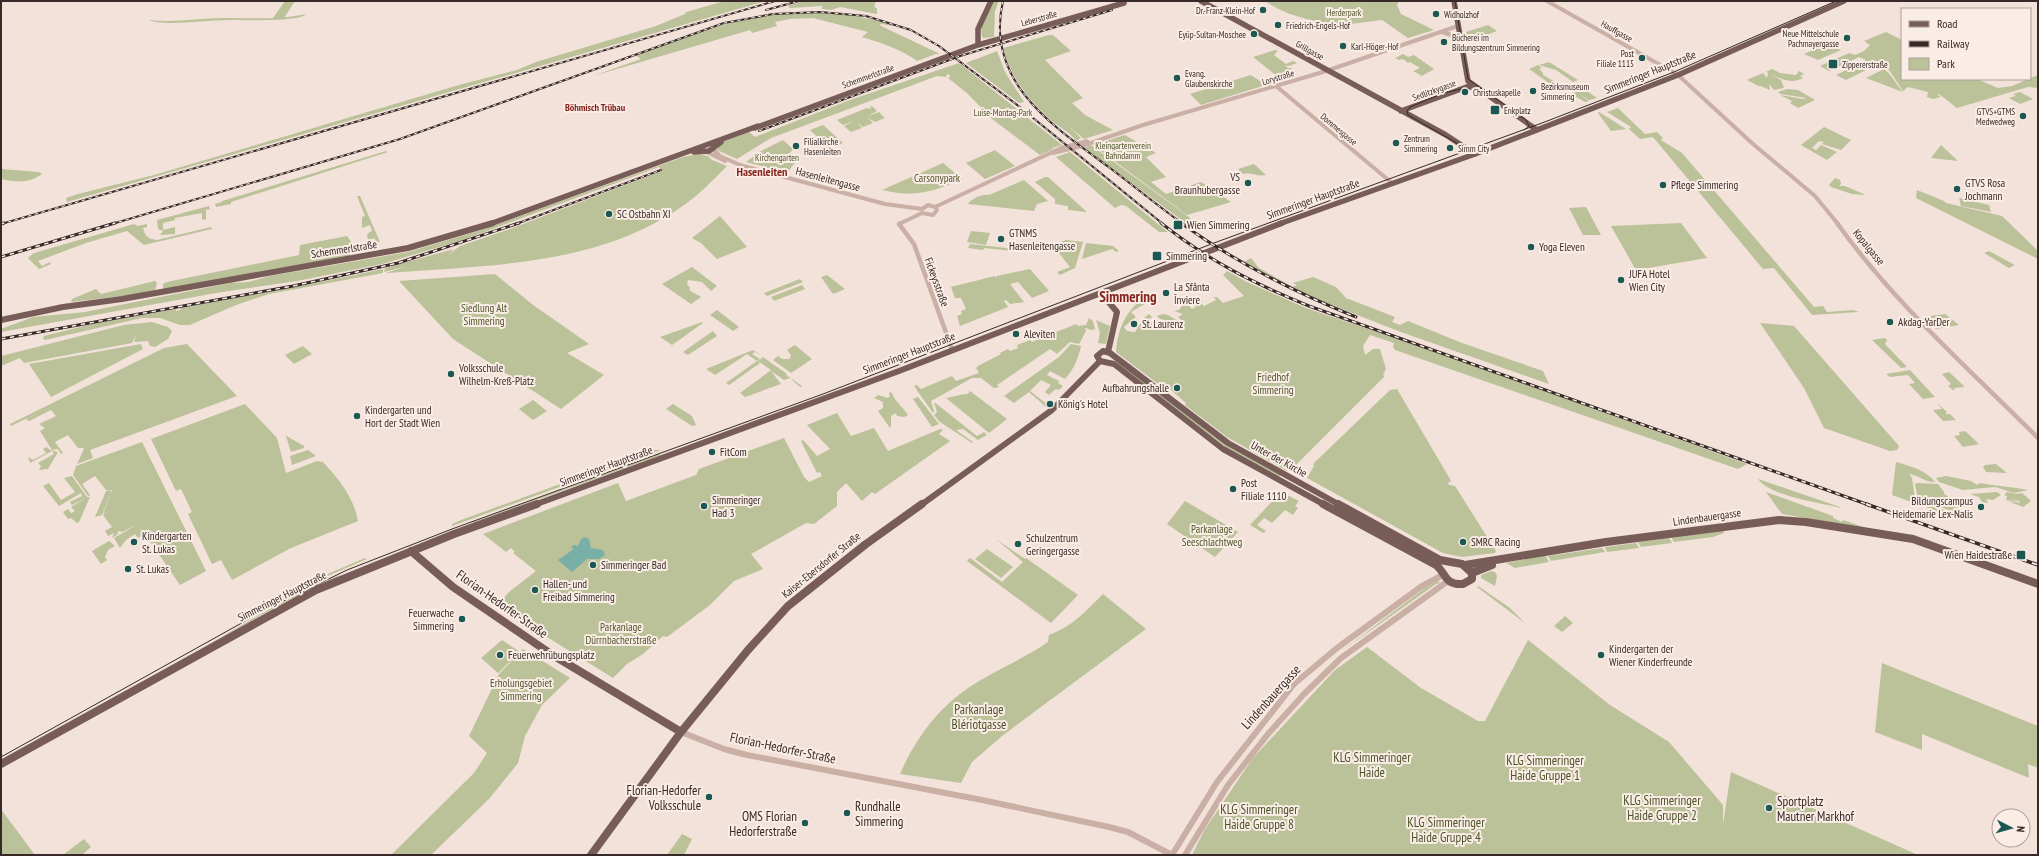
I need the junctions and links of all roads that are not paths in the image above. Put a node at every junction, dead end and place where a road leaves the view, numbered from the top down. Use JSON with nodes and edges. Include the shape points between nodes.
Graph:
{"nodes":[{"id":1,"x":990,"y":1,"type":"edge"},
{"id":2,"x":1131,"y":1,"type":"edge"},
{"id":3,"x":1201,"y":1,"type":"edge"},
{"id":4,"x":1454,"y":1,"type":"edge"},
{"id":5,"x":1547,"y":1,"type":"edge"},
{"id":6,"x":1844,"y":1,"type":"edge"},
{"id":7,"x":1458,"y":26,"type":"junction"},
{"id":8,"x":1442,"y":32,"type":"junction"},
{"id":9,"x":978,"y":33,"type":"junction"},
{"id":10,"x":1460,"y":38,"type":"junction"},
{"id":11,"x":985,"y":43,"type":"junction"},
{"id":12,"x":978,"y":45,"type":"junction"},
{"id":13,"x":1462,"y":45,"type":"junction"},
{"id":14,"x":1328,"y":70,"type":"junction"},
{"id":15,"x":1678,"y":75,"type":"junction"},
{"id":16,"x":1472,"y":85,"type":"junction"},
{"id":17,"x":1276,"y":86,"type":"junction"},
{"id":18,"x":1401,"y":111,"type":"junction"},
{"id":19,"x":758,"y":126,"type":"junction"},
{"id":20,"x":1536,"y":130,"type":"junction"},
{"id":21,"x":708,"y":144,"type":"junction"},
{"id":22,"x":713,"y":148,"type":"junction"},
{"id":23,"x":703,"y":150,"type":"junction"},
{"id":24,"x":1475,"y":154,"type":"junction"},
{"id":25,"x":732,"y":162,"type":"junction"},
{"id":26,"x":1392,"y":183,"type":"junction"},
{"id":27,"x":909,"y":207,"type":"junction"},
{"id":28,"x":935,"y":207,"type":"junction"},
{"id":29,"x":922,"y":211,"type":"junction"},
{"id":30,"x":913,"y":216,"type":"junction"},
{"id":31,"x":1101,"y":293,"type":"junction"},
{"id":32,"x":1,"y":320,"type":"edge"},
{"id":33,"x":952,"y":349,"type":"junction"},
{"id":34,"x":1107,"y":358,"type":"junction"},
{"id":35,"x":2038,"y":438,"type":"edge"},
{"id":36,"x":411,"y":551,"type":"junction"},
{"id":37,"x":1505,"y":559,"type":"junction"},
{"id":38,"x":1465,"y":565,"type":"junction"},
{"id":39,"x":1445,"y":572,"type":"junction"},
{"id":40,"x":1472,"y":573,"type":"junction"},
{"id":41,"x":2038,"y":584,"type":"edge"},
{"id":42,"x":681,"y":732,"type":"junction"},
{"id":43,"x":1,"y":762,"type":"edge"},
{"id":44,"x":591,"y":855,"type":"edge"},
{"id":45,"x":1172,"y":855,"type":"edge"},
{"id":46,"x":1185,"y":855,"type":"edge"}],
"edges":[{"from":1,"to":9,"type":"main road"},
{"from":2,"to":11,"type":"main road","name":"Leberstraße"},
{"from":3,"to":14,"type":"main road","name":"Grillgasse"},
{"from":4,"to":7,"type":"main road"},
{"from":5,"to":15,"type":"street","name":"Hauffgasse"},
{"from":6,"to":15,"type":"main road","name":"Simmeringer Hauptstraße"},
{"from":7,"to":8,"type":"street","name":"Lorystraße"},
{"from":7,"to":10,"type":"main road"},
{"from":7,"to":13,"type":"main road","via":[[1462,28],[1465,42]]},
{"from":8,"to":10,"type":"street"},
{"from":8,"to":14,"type":"street","name":"Lorystraße"},
{"from":9,"to":11,"type":"main road"},
{"from":9,"to":12,"type":"main road","via":[[975,40]]},
{"from":10,"to":13,"type":"main road"},
{"from":11,"to":12,"type":"main road","name":"Schemmerlstraße"},
{"from":12,"to":19,"type":"main road","name":"Schemmerlstraße"},
{"from":13,"to":16,"type":"main road","via":[[1467,78]]},
{"from":14,"to":17,"type":"street","name":"Lorystraße"},
{"from":14,"to":18,"type":"main road","name":"Grillgasse"},
{"from":15,"to":20,"type":"main road","name":"Simmeringer Hauptstraße"},
{"from":15,"to":35,"type":"street","name":"Kopalgasse","via":[[1753,144],[1822,202],[1858,251],[1881,277]]},
{"from":16,"to":18,"type":"main road","name":"Sedlitzkygasse"},
{"from":16,"to":20,"type":"main road"},
{"from":17,"to":26,"type":"street","name":"Dommesgasse"},
{"from":17,"to":28,"type":"street","name":"Lorystraße","via":[[1053,153]]},
{"from":18,"to":24,"type":"main road","name":"Grillgasse"},
{"from":19,"to":21,"type":"main road","name":"Schemmerlstraße"},
{"from":19,"to":22,"type":"main road","name":"Schemmerlstraße"},
{"from":20,"to":24,"type":"main road","name":"Simmeringer Hauptstraße"},
{"from":21,"to":22,"type":"main road"},
{"from":21,"to":23,"type":"main road","name":"Schemmerlstraße"},
{"from":22,"to":23,"type":"main road","name":"Schemmerlstraße"},
{"from":22,"to":25,"type":"street","name":"Hasenleitengasse","via":[[717,154]]},
{"from":23,"to":25,"type":"street","name":"Hasenleitengasse","via":[[718,159]]},
{"from":23,"to":32,"type":"main road","name":"Schemmerlstraße","via":[[482,227],[408,248],[126,299],[63,307]]},
{"from":24,"to":26,"type":"main road","name":"Simmeringer Hauptstraße"},
{"from":25,"to":27,"type":"street","name":"Hasenleitengasse","via":[[885,204]]},
{"from":26,"to":31,"type":"main road","name":"Simmeringer Hauptstraße"},
{"from":27,"to":29,"type":"street","name":"Hasenleitengasse"},
{"from":27,"to":30,"type":"street","via":[[914,211]]},
{"from":28,"to":29,"type":"street","via":[[928,205]]},
{"from":28,"to":29,"type":"street","via":[[937,211],[933,215],[928,216]]},
{"from":29,"to":30,"type":"street"},
{"from":30,"to":33,"type":"street","name":"Fickeysstraße","via":[[899,224],[914,244]]},
{"from":31,"to":33,"type":"main road","name":"Simmeringer Hauptstraße"},
{"from":31,"to":34,"type":"main road","via":[[1117,312]]},
{"from":33,"to":36,"type":"main road","name":"Simmeringer Hauptstraße","via":[[899,371]]},
{"from":34,"to":39,"type":"main road","name":"Unter der Kirche","via":[[1223,449]]},
{"from":34,"to":42,"type":"main road","name":"Kaiser-Ebersdorfer Straße","via":[[1052,410],[866,544],[788,606],[748,650]]},
{"from":36,"to":42,"type":"main road","name":"Florian-Hedorfer-Straße","via":[[453,587],[509,626],[557,658]]},
{"from":36,"to":43,"type":"main road","name":"Simmeringer Hauptstraße","via":[[294,601]]},
{"from":37,"to":38,"type":"main road","name":"Lindenbauergasse"},
{"from":37,"to":40,"type":"main road","name":"Lindenbauergasse"},
{"from":37,"to":41,"type":"main road","name":"Lindenbauergasse","via":[[1779,520],[1912,539]]},
{"from":38,"to":39,"type":"main road","name":"Unter der Kirche","via":[[1453,562]]},
{"from":38,"to":40,"type":"main road"},
{"from":39,"to":40,"type":"main road","name":"Unter der Kirche","via":[[1459,584],[1466,584],[1472,579]]},
{"from":39,"to":45,"type":"street","name":"Lindenbauergasse","via":[[1337,648],[1294,684],[1217,782]]},
{"from":39,"to":46,"type":"street","name":"Lindenbauergasse","via":[[1341,658],[1304,694],[1228,785]]},
{"from":42,"to":44,"type":"main road","name":"Kaiser-Ebersdorfer Straße"},
{"from":42,"to":45,"type":"street","name":"Florian-Hedorfer-Straße","via":[[747,756],[982,800],[1109,827],[1128,832]]}]}
